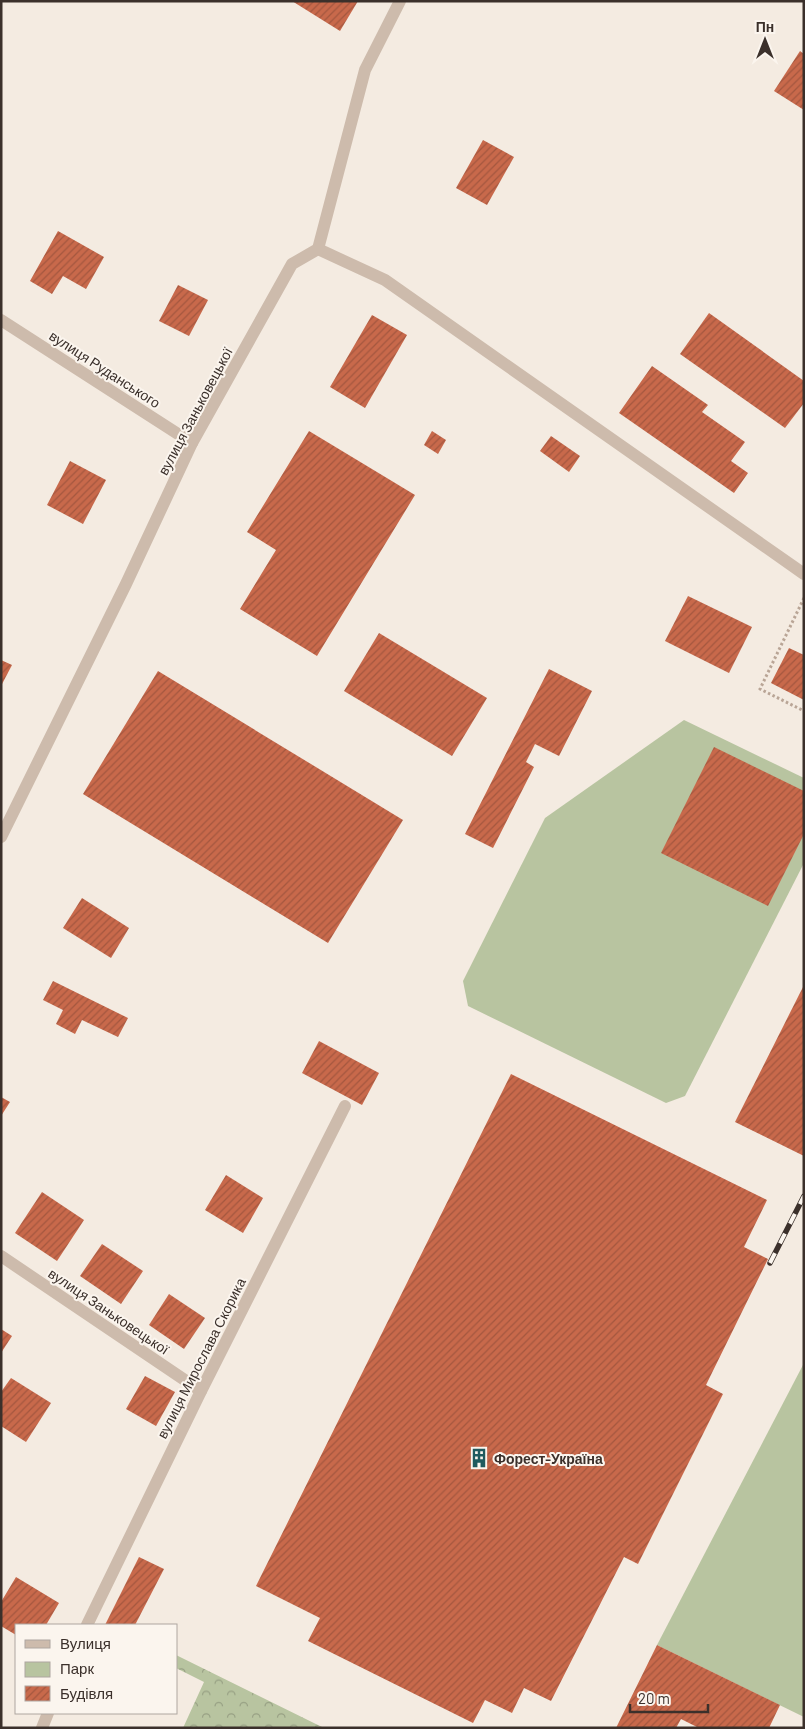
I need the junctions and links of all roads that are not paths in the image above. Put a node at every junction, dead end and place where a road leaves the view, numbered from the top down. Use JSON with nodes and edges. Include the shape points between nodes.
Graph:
{"nodes":[{"id":1,"x":400,"y":1,"type":"edge"},
{"id":2,"x":318,"y":249,"type":"junction"},
{"id":3,"x":1,"y":320,"type":"edge"},
{"id":4,"x":192,"y":443,"type":"junction"},
{"id":5,"x":804,"y":574,"type":"edge"},
{"id":6,"x":1,"y":837,"type":"edge"},
{"id":7,"x":345,"y":1106,"type":"dead end"},
{"id":8,"x":1,"y":1256,"type":"edge"},
{"id":9,"x":201,"y":1390,"type":"junction"},
{"id":10,"x":87,"y":1624,"type":"edge"},
{"id":11,"x":48,"y":1714,"type":"edge"},
{"id":12,"x":42,"y":1728,"type":"edge"}],
"edges":[{"from":1,"to":2,"type":"street","via":[[364,70]]},
{"from":2,"to":4,"type":"street","name":"вулиця Заньковецької","via":[[292,264]]},
{"from":2,"to":5,"type":"street","via":[[385,280]]},
{"from":3,"to":4,"type":"street","name":"вулиця Руданського"},
{"from":4,"to":6,"type":"street","name":"вулиця Заньковецької"},
{"from":7,"to":9,"type":"street","name":"вулиця Мирослава Скорика"},
{"from":8,"to":9,"type":"street","name":"вулиця Заньковецької"},
{"from":9,"to":10,"type":"street","name":"вулиця Мирослава Скорика"},
{"from":11,"to":12,"type":"street"}]}
